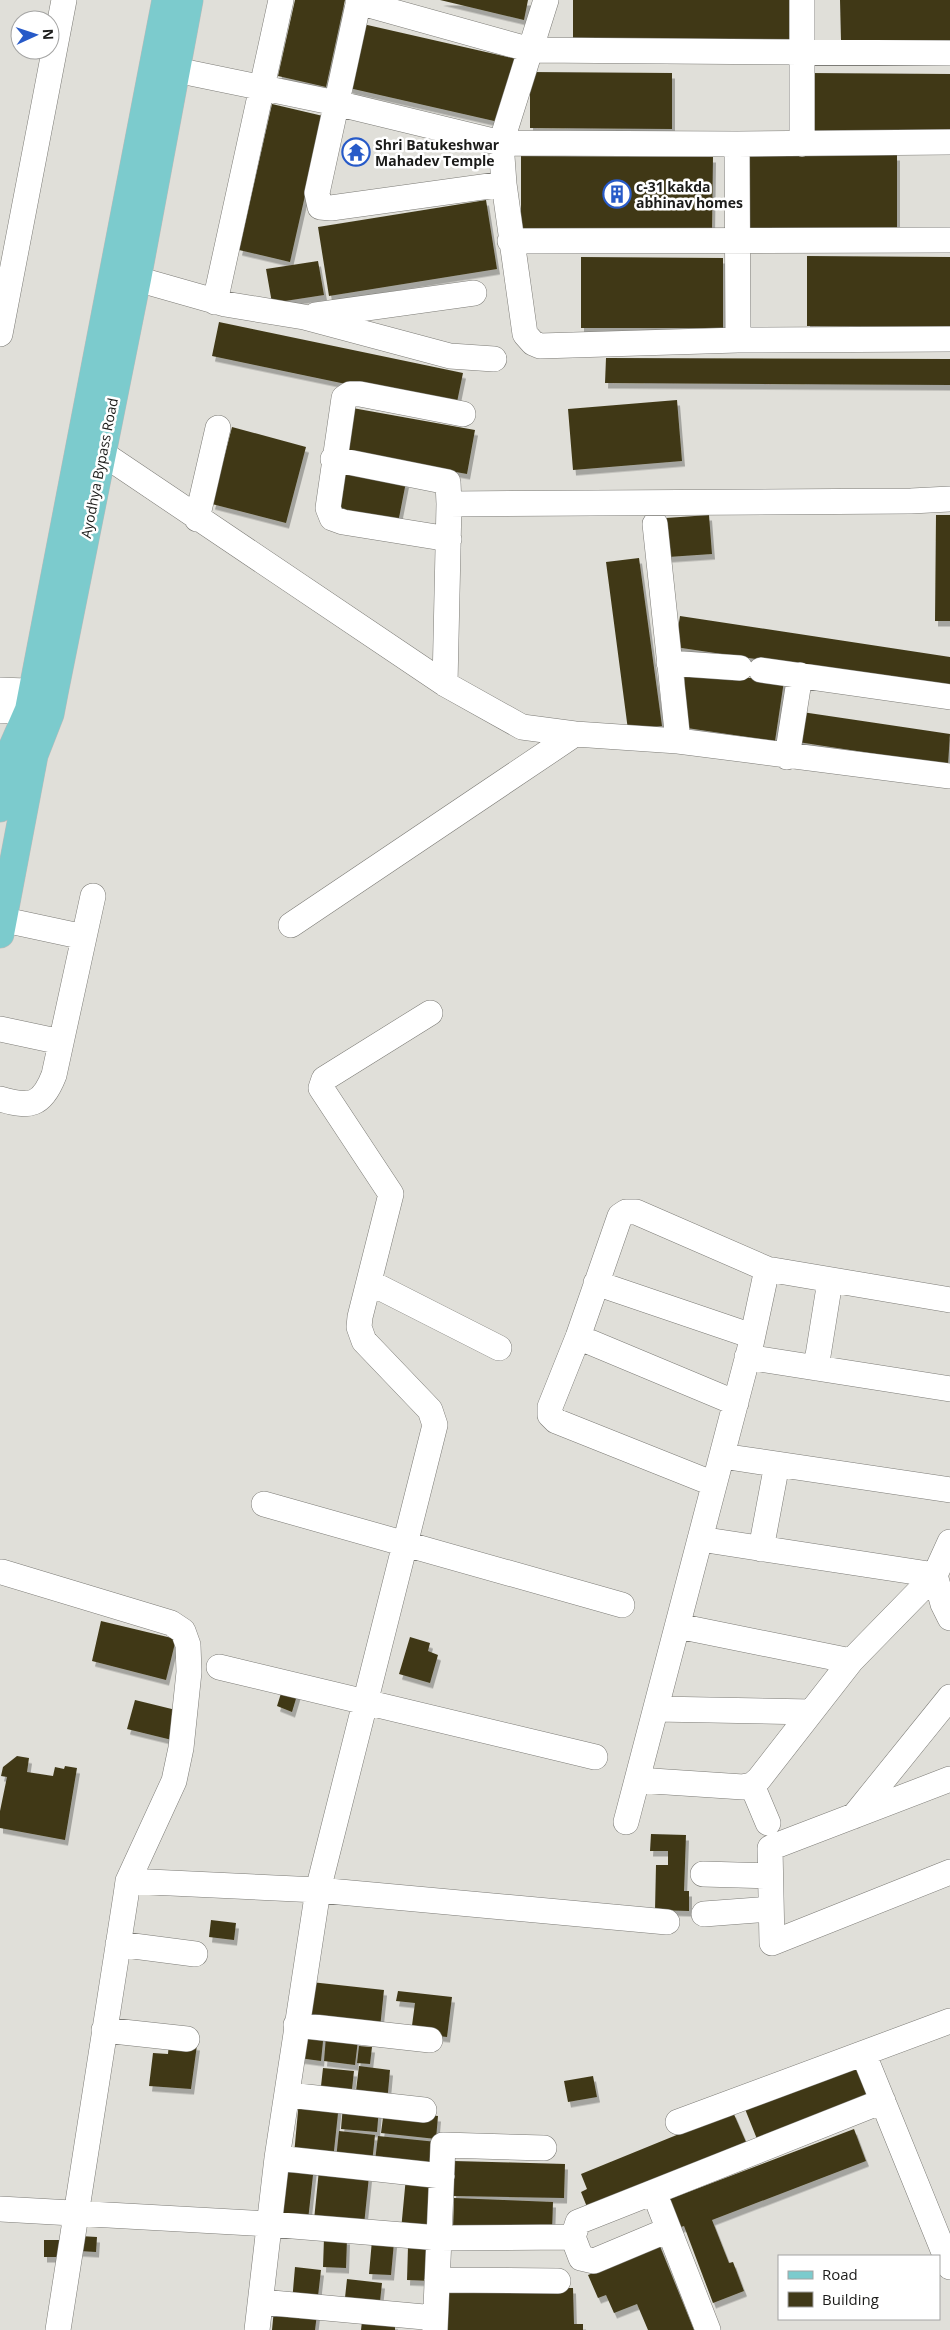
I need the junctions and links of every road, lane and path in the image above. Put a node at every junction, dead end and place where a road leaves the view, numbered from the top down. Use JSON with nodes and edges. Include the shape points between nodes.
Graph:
{"nodes":[{"id":1,"x":64,"y":0,"type":"edge"},
{"id":2,"x":166,"y":0,"type":"edge"},
{"id":3,"x":188,"y":0,"type":"edge"},
{"id":4,"x":281,"y":0,"type":"edge"},
{"id":5,"x":546,"y":0,"type":"edge"},
{"id":6,"x":802,"y":0,"type":"edge"},
{"id":7,"x":359,"y":1,"type":"edge"},
{"id":8,"x":531,"y":50,"type":"junction"},
{"id":9,"x":802,"y":53,"type":"junction"},
{"id":10,"x":950,"y":53,"type":"edge"},
{"id":11,"x":165,"y":66,"type":"junction"},
{"id":12,"x":260,"y":88,"type":"junction"},
{"id":13,"x":336,"y":103,"type":"junction"},
{"id":14,"x":950,"y":142,"type":"edge"},
{"id":15,"x":501,"y":143,"type":"junction"},
{"id":16,"x":736,"y":144,"type":"junction"},
{"id":17,"x":802,"y":144,"type":"junction"},
{"id":18,"x":504,"y":184,"type":"junction"},
{"id":19,"x":510,"y":240,"type":"junction"},
{"id":20,"x":737,"y":240,"type":"junction"},
{"id":21,"x":950,"y":240,"type":"edge"},
{"id":22,"x":124,"y":277,"type":"junction"},
{"id":23,"x":474,"y":294,"type":"dead end"},
{"id":24,"x":215,"y":302,"type":"junction"},
{"id":25,"x":304,"y":317,"type":"junction"},
{"id":26,"x":0,"y":334,"type":"edge"},
{"id":27,"x":950,"y":339,"type":"edge"},
{"id":28,"x":738,"y":340,"type":"junction"},
{"id":29,"x":494,"y":359,"type":"dead end"},
{"id":30,"x":462,"y":414,"type":"dead end"},
{"id":31,"x":218,"y":428,"type":"dead end"},
{"id":32,"x":91,"y":447,"type":"junction"},
{"id":33,"x":333,"y":459,"type":"junction"},
{"id":34,"x":950,"y":499,"type":"edge"},
{"id":35,"x":449,"y":504,"type":"junction"},
{"id":36,"x":197,"y":519,"type":"junction"},
{"id":37,"x":655,"y":524,"type":"dead end"},
{"id":38,"x":449,"y":539,"type":"junction"},
{"id":39,"x":669,"y":663,"type":"junction"},
{"id":40,"x":800,"y":676,"type":"junction"},
{"id":41,"x":446,"y":684,"type":"junction"},
{"id":42,"x":0,"y":690,"type":"edge"},
{"id":43,"x":950,"y":696,"type":"edge"},
{"id":44,"x":41,"y":702,"type":"junction"},
{"id":45,"x":0,"y":711,"type":"edge"},
{"id":46,"x":575,"y":734,"type":"junction"},
{"id":47,"x":678,"y":742,"type":"junction"},
{"id":48,"x":787,"y":757,"type":"junction"},
{"id":49,"x":950,"y":776,"type":"edge"},
{"id":50,"x":3,"y":779,"type":"edge"},
{"id":51,"x":0,"y":808,"type":"edge"},
{"id":52,"x":93,"y":896,"type":"dead end"},
{"id":53,"x":1,"y":924,"type":"edge"},
{"id":54,"x":292,"y":925,"type":"dead end"},
{"id":55,"x":84,"y":937,"type":"junction"},
{"id":56,"x":430,"y":1013,"type":"dead end"},
{"id":57,"x":0,"y":1029,"type":"edge"},
{"id":58,"x":61,"y":1042,"type":"junction"},
{"id":59,"x":0,"y":1099,"type":"edge"},
{"id":60,"x":767,"y":1269,"type":"junction"},
{"id":61,"x":830,"y":1280,"type":"junction"},
{"id":62,"x":369,"y":1282,"type":"junction"},
{"id":63,"x":596,"y":1283,"type":"junction"},
{"id":64,"x":950,"y":1300,"type":"edge"},
{"id":65,"x":578,"y":1337,"type":"junction"},
{"id":66,"x":750,"y":1346,"type":"junction"},
{"id":67,"x":499,"y":1348,"type":"dead end"},
{"id":68,"x":816,"y":1368,"type":"junction"},
{"id":69,"x":950,"y":1389,"type":"edge"},
{"id":70,"x":736,"y":1403,"type":"junction"},
{"id":71,"x":722,"y":1456,"type":"junction"},
{"id":72,"x":777,"y":1464,"type":"junction"},
{"id":73,"x":714,"y":1484,"type":"junction"},
{"id":74,"x":950,"y":1490,"type":"edge"},
{"id":75,"x":264,"y":1504,"type":"dead end"},
{"id":76,"x":700,"y":1539,"type":"junction"},
{"id":77,"x":950,"y":1542,"type":"edge"},
{"id":78,"x":406,"y":1544,"type":"junction"},
{"id":79,"x":761,"y":1549,"type":"junction"},
{"id":80,"x":2,"y":1572,"type":"dead end"},
{"id":81,"x":935,"y":1575,"type":"junction"},
{"id":82,"x":622,"y":1605,"type":"dead end"},
{"id":83,"x":950,"y":1618,"type":"edge"},
{"id":84,"x":678,"y":1626,"type":"junction"},
{"id":85,"x":851,"y":1661,"type":"junction"},
{"id":86,"x":219,"y":1668,"type":"dead end"},
{"id":87,"x":950,"y":1697,"type":"edge"},
{"id":88,"x":365,"y":1702,"type":"junction"},
{"id":89,"x":656,"y":1709,"type":"junction"},
{"id":90,"x":811,"y":1712,"type":"junction"},
{"id":91,"x":595,"y":1757,"type":"dead end"},
{"id":92,"x":950,"y":1779,"type":"edge"},
{"id":93,"x":637,"y":1780,"type":"junction"},
{"id":94,"x":752,"y":1785,"type":"junction"},
{"id":95,"x":854,"y":1816,"type":"junction"},
{"id":96,"x":626,"y":1822,"type":"dead end"},
{"id":97,"x":768,"y":1823,"type":"dead end"},
{"id":98,"x":950,"y":1872,"type":"edge"},
{"id":99,"x":704,"y":1874,"type":"dead end"},
{"id":100,"x":770,"y":1876,"type":"junction"},
{"id":101,"x":128,"y":1882,"type":"junction"},
{"id":102,"x":318,"y":1890,"type":"junction"},
{"id":103,"x":771,"y":1908,"type":"junction"},
{"id":104,"x":704,"y":1914,"type":"dead end"},
{"id":105,"x":667,"y":1922,"type":"dead end"},
{"id":106,"x":118,"y":1944,"type":"junction"},
{"id":107,"x":195,"y":1954,"type":"dead end"},
{"id":108,"x":950,"y":2022,"type":"edge"},
{"id":109,"x":296,"y":2025,"type":"junction"},
{"id":110,"x":104,"y":2030,"type":"junction"},
{"id":111,"x":187,"y":2039,"type":"dead end"},
{"id":112,"x":430,"y":2040,"type":"dead end"},
{"id":113,"x":864,"y":2055,"type":"junction"},
{"id":114,"x":289,"y":2095,"type":"junction"},
{"id":115,"x":883,"y":2101,"type":"junction"},
{"id":116,"x":424,"y":2110,"type":"dead end"},
{"id":117,"x":678,"y":2122,"type":"dead end"},
{"id":118,"x":544,"y":2148,"type":"dead end"},
{"id":119,"x":277,"y":2158,"type":"junction"},
{"id":120,"x":442,"y":2176,"type":"junction"},
{"id":121,"x":654,"y":2192,"type":"junction"},
{"id":122,"x":0,"y":2209,"type":"edge"},
{"id":123,"x":74,"y":2212,"type":"junction"},
{"id":124,"x":269,"y":2224,"type":"junction"},
{"id":125,"x":668,"y":2230,"type":"junction"},
{"id":126,"x":573,"y":2237,"type":"junction"},
{"id":127,"x":439,"y":2238,"type":"junction"},
{"id":128,"x":943,"y":2256,"type":"edge"},
{"id":129,"x":437,"y":2280,"type":"junction"},
{"id":130,"x":558,"y":2281,"type":"dead end"},
{"id":131,"x":262,"y":2302,"type":"junction"},
{"id":132,"x":435,"y":2324,"type":"edge"},
{"id":133,"x":58,"y":2330,"type":"edge"},
{"id":134,"x":257,"y":2330,"type":"edge"},
{"id":135,"x":708,"y":2330,"type":"edge"}],
"edges":[{"from":1,"to":26,"type":"street"},
{"from":2,"to":11,"type":"main road","name":"Ayodhya Bypass Road"},
{"from":3,"to":11,"type":"main road","name":"Ayodhya Bypass Road"},
{"from":4,"to":12,"type":"street"},
{"from":5,"to":8,"type":"street"},
{"from":6,"to":9,"type":"street"},
{"from":7,"to":8,"type":"street"},
{"from":7,"to":13,"type":"street"},
{"from":8,"to":9,"type":"street"},
{"from":8,"to":15,"type":"street"},
{"from":9,"to":10,"type":"street"},
{"from":9,"to":17,"type":"street"},
{"from":11,"to":12,"type":"street"},
{"from":11,"to":22,"type":"main road","name":"Ayodhya Bypass Road"},
{"from":12,"to":13,"type":"street"},
{"from":12,"to":24,"type":"street"},
{"from":13,"to":15,"type":"street"},
{"from":13,"to":18,"type":"street","via":[[317,193],[320,207]]},
{"from":14,"to":17,"type":"street"},
{"from":15,"to":16,"type":"street"},
{"from":15,"to":18,"type":"street"},
{"from":16,"to":17,"type":"street"},
{"from":16,"to":20,"type":"street"},
{"from":18,"to":19,"type":"street"},
{"from":19,"to":20,"type":"street"},
{"from":19,"to":28,"type":"street","via":[[525,334],[540,346]]},
{"from":20,"to":21,"type":"street"},
{"from":20,"to":28,"type":"street"},
{"from":22,"to":24,"type":"street"},
{"from":22,"to":32,"type":"main road","name":"Ayodhya Bypass Road"},
{"from":23,"to":25,"type":"street"},
{"from":24,"to":25,"type":"street"},
{"from":25,"to":29,"type":"street","via":[[450,356]]},
{"from":27,"to":28,"type":"street"},
{"from":30,"to":33,"type":"street","via":[[350,394],[344,398]]},
{"from":31,"to":36,"type":"street"},
{"from":32,"to":36,"type":"street"},
{"from":32,"to":44,"type":"main road","name":"Ayodhya Bypass Road"},
{"from":33,"to":35,"type":"street","via":[[448,482]]},
{"from":33,"to":38,"type":"street","via":[[328,508],[332,518]]},
{"from":34,"to":35,"type":"street","via":[[911,502]]},
{"from":35,"to":38,"type":"street"},
{"from":36,"to":41,"type":"street"},
{"from":37,"to":39,"type":"street"},
{"from":38,"to":41,"type":"street"},
{"from":39,"to":40,"type":"street"},
{"from":39,"to":47,"type":"street"},
{"from":40,"to":43,"type":"street"},
{"from":40,"to":48,"type":"street"},
{"from":41,"to":46,"type":"street","via":[[522,727]]},
{"from":42,"to":44,"type":"street"},
{"from":44,"to":45,"type":"street"},
{"from":44,"to":50,"type":"main road","name":"Ayodhya Bypass Road","via":[[11,751]]},
{"from":44,"to":53,"type":"main road","name":"Ayodhya Bypass Road","via":[[34,755]]},
{"from":46,"to":47,"type":"street"},
{"from":46,"to":54,"type":"street"},
{"from":47,"to":48,"type":"street"},
{"from":48,"to":49,"type":"street"},
{"from":50,"to":51,"type":"main road","name":"Ayodhya Bypass Road"},
{"from":52,"to":55,"type":"street"},
{"from":53,"to":55,"type":"street"},
{"from":55,"to":58,"type":"street"},
{"from":56,"to":62,"type":"street","via":[[324,1079],[321,1088],[391,1194]]},
{"from":57,"to":58,"type":"street"},
{"from":58,"to":59,"type":"street","via":[[48,1091],[38,1101],[20,1105]]},
{"from":60,"to":61,"type":"street"},
{"from":60,"to":63,"type":"street","via":[[636,1212],[626,1212],[620,1216]]},
{"from":60,"to":66,"type":"street"},
{"from":61,"to":64,"type":"street"},
{"from":61,"to":68,"type":"street"},
{"from":62,"to":67,"type":"street"},
{"from":62,"to":78,"type":"street","via":[[360,1317],[360,1334],[434,1417],[434,1432]]},
{"from":63,"to":65,"type":"street"},
{"from":63,"to":66,"type":"street"},
{"from":65,"to":70,"type":"street"},
{"from":65,"to":73,"type":"street","via":[[550,1407],[550,1415],[556,1422]]},
{"from":66,"to":68,"type":"street"},
{"from":66,"to":70,"type":"street"},
{"from":68,"to":69,"type":"street"},
{"from":70,"to":71,"type":"street"},
{"from":71,"to":72,"type":"street"},
{"from":71,"to":73,"type":"street"},
{"from":72,"to":74,"type":"street"},
{"from":72,"to":79,"type":"street"},
{"from":73,"to":76,"type":"street"},
{"from":75,"to":78,"type":"street"},
{"from":76,"to":79,"type":"street"},
{"from":76,"to":84,"type":"street"},
{"from":77,"to":81,"type":"street"},
{"from":78,"to":82,"type":"street"},
{"from":78,"to":88,"type":"street"},
{"from":79,"to":81,"type":"street"},
{"from":80,"to":101,"type":"street","via":[[171,1623],[183,1631],[188,1645],[189,1672],[174,1781]]},
{"from":81,"to":83,"type":"street"},
{"from":81,"to":85,"type":"street"},
{"from":84,"to":85,"type":"street"},
{"from":84,"to":89,"type":"street"},
{"from":85,"to":90,"type":"street"},
{"from":86,"to":88,"type":"street"},
{"from":87,"to":95,"type":"street"},
{"from":88,"to":91,"type":"street"},
{"from":88,"to":102,"type":"street"},
{"from":89,"to":90,"type":"street"},
{"from":89,"to":93,"type":"street"},
{"from":90,"to":94,"type":"street"},
{"from":92,"to":95,"type":"street"},
{"from":93,"to":94,"type":"street"},
{"from":93,"to":96,"type":"street"},
{"from":94,"to":97,"type":"street"},
{"from":95,"to":100,"type":"street","via":[[770,1848]]},
{"from":98,"to":103,"type":"street","via":[[772,1943]]},
{"from":99,"to":100,"type":"street"},
{"from":100,"to":103,"type":"street"},
{"from":101,"to":102,"type":"street"},
{"from":101,"to":106,"type":"street"},
{"from":102,"to":105,"type":"street"},
{"from":102,"to":109,"type":"street"},
{"from":103,"to":104,"type":"street"},
{"from":106,"to":107,"type":"street"},
{"from":106,"to":110,"type":"street"},
{"from":108,"to":113,"type":"street"},
{"from":109,"to":112,"type":"street"},
{"from":109,"to":114,"type":"street"},
{"from":110,"to":111,"type":"street"},
{"from":110,"to":123,"type":"street"},
{"from":113,"to":115,"type":"street"},
{"from":113,"to":117,"type":"street"},
{"from":114,"to":116,"type":"street"},
{"from":114,"to":119,"type":"street"},
{"from":115,"to":121,"type":"street"},
{"from":115,"to":128,"type":"street"},
{"from":118,"to":120,"type":"street","via":[[443,2145]]},
{"from":119,"to":120,"type":"street"},
{"from":119,"to":124,"type":"street"},
{"from":120,"to":127,"type":"street"},
{"from":121,"to":125,"type":"street"},
{"from":121,"to":126,"type":"street","via":[[578,2222]]},
{"from":122,"to":123,"type":"street"},
{"from":123,"to":124,"type":"street"},
{"from":123,"to":133,"type":"street"},
{"from":124,"to":127,"type":"street"},
{"from":124,"to":131,"type":"street"},
{"from":125,"to":126,"type":"street","via":[[594,2261],[581,2258]]},
{"from":125,"to":135,"type":"street"},
{"from":126,"to":127,"type":"street"},
{"from":127,"to":129,"type":"street"},
{"from":129,"to":130,"type":"street"},
{"from":129,"to":132,"type":"street"},
{"from":131,"to":132,"type":"street"},
{"from":131,"to":134,"type":"street"}]}
